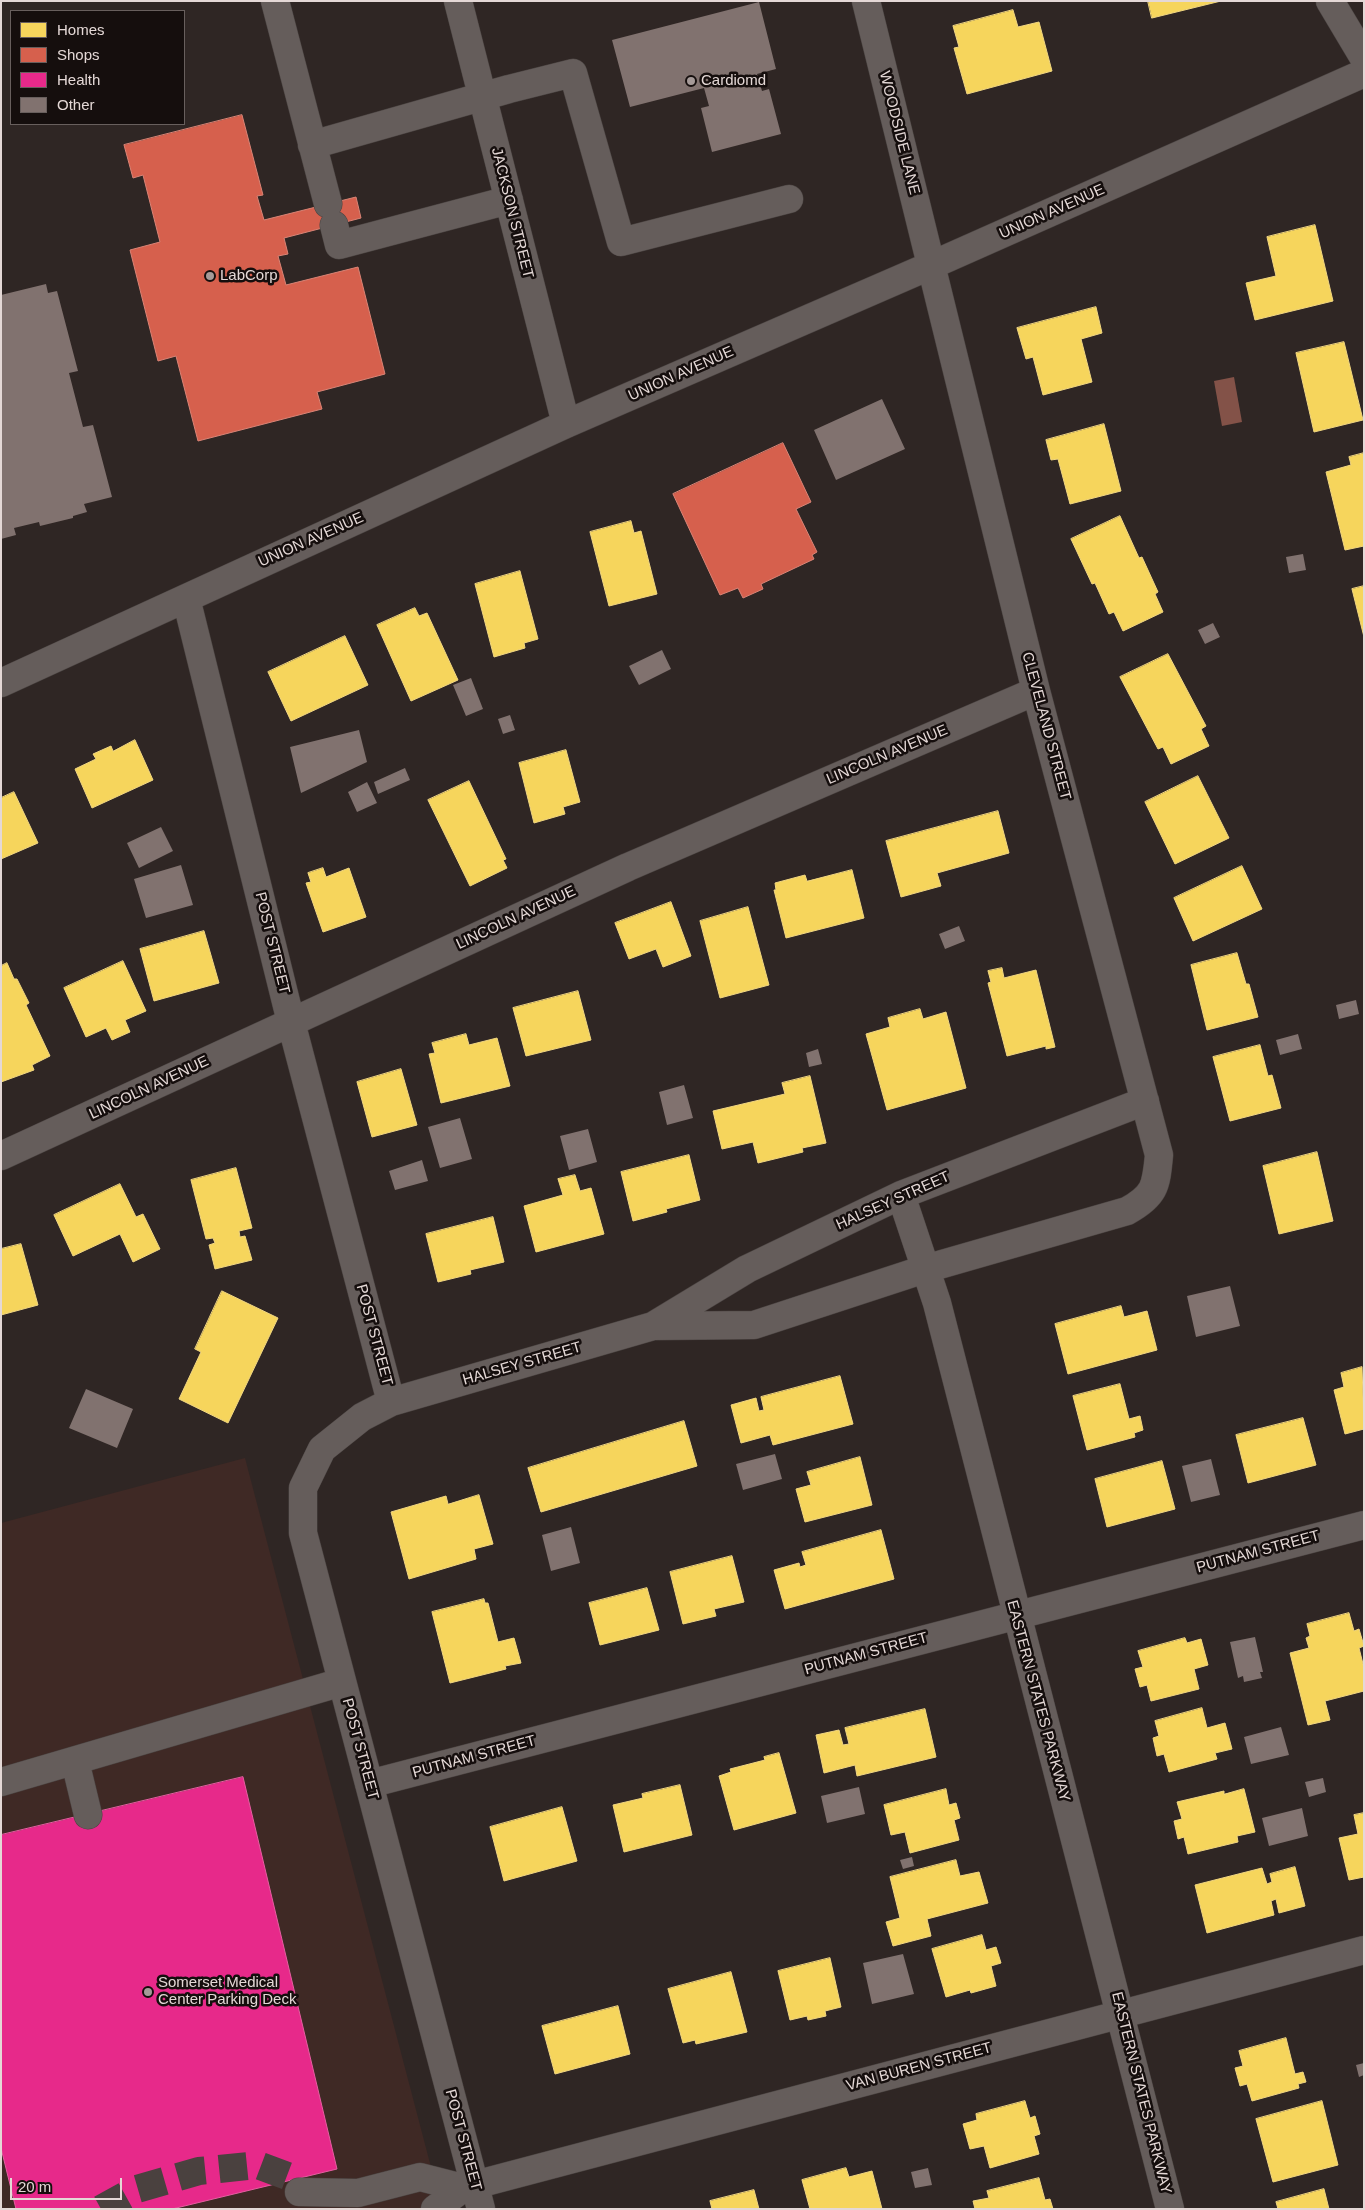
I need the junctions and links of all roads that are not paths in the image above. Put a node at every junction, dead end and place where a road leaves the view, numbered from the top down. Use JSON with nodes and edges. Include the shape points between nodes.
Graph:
{"nodes":[{"id":1,"x":274,"y":1,"type":"edge"},
{"id":2,"x":458,"y":1,"type":"edge"},
{"id":3,"x":866,"y":1,"type":"edge"},
{"id":4,"x":1330,"y":1,"type":"edge"},
{"id":5,"x":1364,"y":58,"type":"edge"},
{"id":6,"x":1364,"y":73,"type":"edge"},
{"id":7,"x":483,"y":97,"type":"junction"},
{"id":8,"x":312,"y":145,"type":"junction"},
{"id":9,"x":789,"y":199,"type":"dead end"},
{"id":10,"x":509,"y":200,"type":"junction"},
{"id":11,"x":932,"y":265,"type":"junction"},
{"id":12,"x":566,"y":424,"type":"junction"},
{"id":13,"x":186,"y":598,"type":"junction"},
{"id":14,"x":1,"y":683,"type":"edge"},
{"id":15,"x":1036,"y":691,"type":"junction"},
{"id":16,"x":291,"y":1022,"type":"junction"},
{"id":17,"x":1145,"y":1101,"type":"junction"},
{"id":18,"x":1,"y":1156,"type":"edge"},
{"id":19,"x":1156,"y":1186,"type":"joint"},
{"id":20,"x":900,"y":1195,"type":"junction"},
{"id":21,"x":925,"y":1268,"type":"junction"},
{"id":22,"x":653,"y":1326,"type":"junction"},
{"id":23,"x":392,"y":1402,"type":"junction"},
{"id":24,"x":1364,"y":1525,"type":"edge"},
{"id":25,"x":1016,"y":1615,"type":"junction"},
{"id":26,"x":342,"y":1682,"type":"junction"},
{"id":27,"x":75,"y":1761,"type":"junction"},
{"id":28,"x":1,"y":1782,"type":"edge"},
{"id":29,"x":369,"y":1784,"type":"junction"},
{"id":30,"x":88,"y":1814,"type":"dead end"},
{"id":31,"x":1364,"y":1950,"type":"edge"},
{"id":32,"x":1120,"y":2013,"type":"junction"},
{"id":33,"x":294,"y":2193,"type":"tunnel mouth"},
{"id":34,"x":473,"y":2194,"type":"edge"},
{"id":35,"x":435,"y":2209,"type":"edge"},
{"id":36,"x":1170,"y":2209,"type":"edge"}],
"edges":[{"from":1,"to":8,"type":"street"},
{"from":2,"to":7,"type":"street","name":"JACKSON STREET"},
{"from":3,"to":11,"type":"street","name":"WOODSIDE LANE"},
{"from":4,"to":5,"type":"street"},
{"from":6,"to":11,"type":"street","name":"UNION AVENUE"},
{"from":7,"to":8,"type":"street"},
{"from":7,"to":9,"type":"street","via":[[573,73],[621,242]]},
{"from":7,"to":10,"type":"street","name":"JACKSON STREET"},
{"from":8,"to":10,"type":"street","via":[[339,245]]},
{"from":10,"to":12,"type":"street","name":"JACKSON STREET"},
{"from":11,"to":12,"type":"street","name":"UNION AVENUE"},
{"from":11,"to":15,"type":"street","name":"CLEVELAND STREET"},
{"from":12,"to":13,"type":"street","name":"UNION AVENUE"},
{"from":13,"to":14,"type":"street","name":"UNION AVENUE"},
{"from":13,"to":16,"type":"street","name":"POST STREET"},
{"from":15,"to":16,"type":"street","name":"LINCOLN AVENUE","via":[[628,866]]},
{"from":15,"to":17,"type":"street","name":"CLEVELAND STREET"},
{"from":16,"to":18,"type":"street","name":"LINCOLN AVENUE"},
{"from":16,"to":23,"type":"street","name":"POST STREET"},
{"from":17,"to":19,"type":"street","name":"CLEVELAND STREET","via":[[1159,1155]]},
{"from":17,"to":20,"type":"street","name":"HALSEY STREET"},
{"from":19,"to":21,"type":"street","name":"HALSEY STREET","via":[[1144,1201],[1128,1210]]},
{"from":20,"to":21,"type":"street","name":"EASTERN STATES PARKWAY"},
{"from":20,"to":22,"type":"street","name":"HALSEY STREET","via":[[747,1269]]},
{"from":21,"to":22,"type":"street","name":"HALSEY STREET","via":[[754,1325]]},
{"from":21,"to":25,"type":"street","name":"EASTERN STATES PARKWAY"},
{"from":22,"to":23,"type":"street","name":"HALSEY STREET"},
{"from":23,"to":26,"type":"street","name":"POST STREET","via":[[362,1417],[322,1449],[303,1488],[303,1532]]},
{"from":24,"to":25,"type":"street","name":"PUTNAM STREET"},
{"from":25,"to":29,"type":"street","name":"PUTNAM STREET"},
{"from":25,"to":32,"type":"street","name":"EASTERN STATES PARKWAY"},
{"from":26,"to":27,"type":"street"},
{"from":26,"to":29,"type":"street","name":"POST STREET"},
{"from":27,"to":28,"type":"street"},
{"from":27,"to":30,"type":"street"},
{"from":29,"to":34,"type":"street","name":"POST STREET"},
{"from":31,"to":32,"type":"street","name":"VAN BUREN STREET"},
{"from":32,"to":34,"type":"street","name":"VAN BUREN STREET"},
{"from":32,"to":36,"type":"street","name":"EASTERN STATES PARKWAY"},
{"from":33,"to":34,"type":"street","via":[[358,2194],[420,2177]]},
{"from":34,"to":35,"type":"street"}]}
